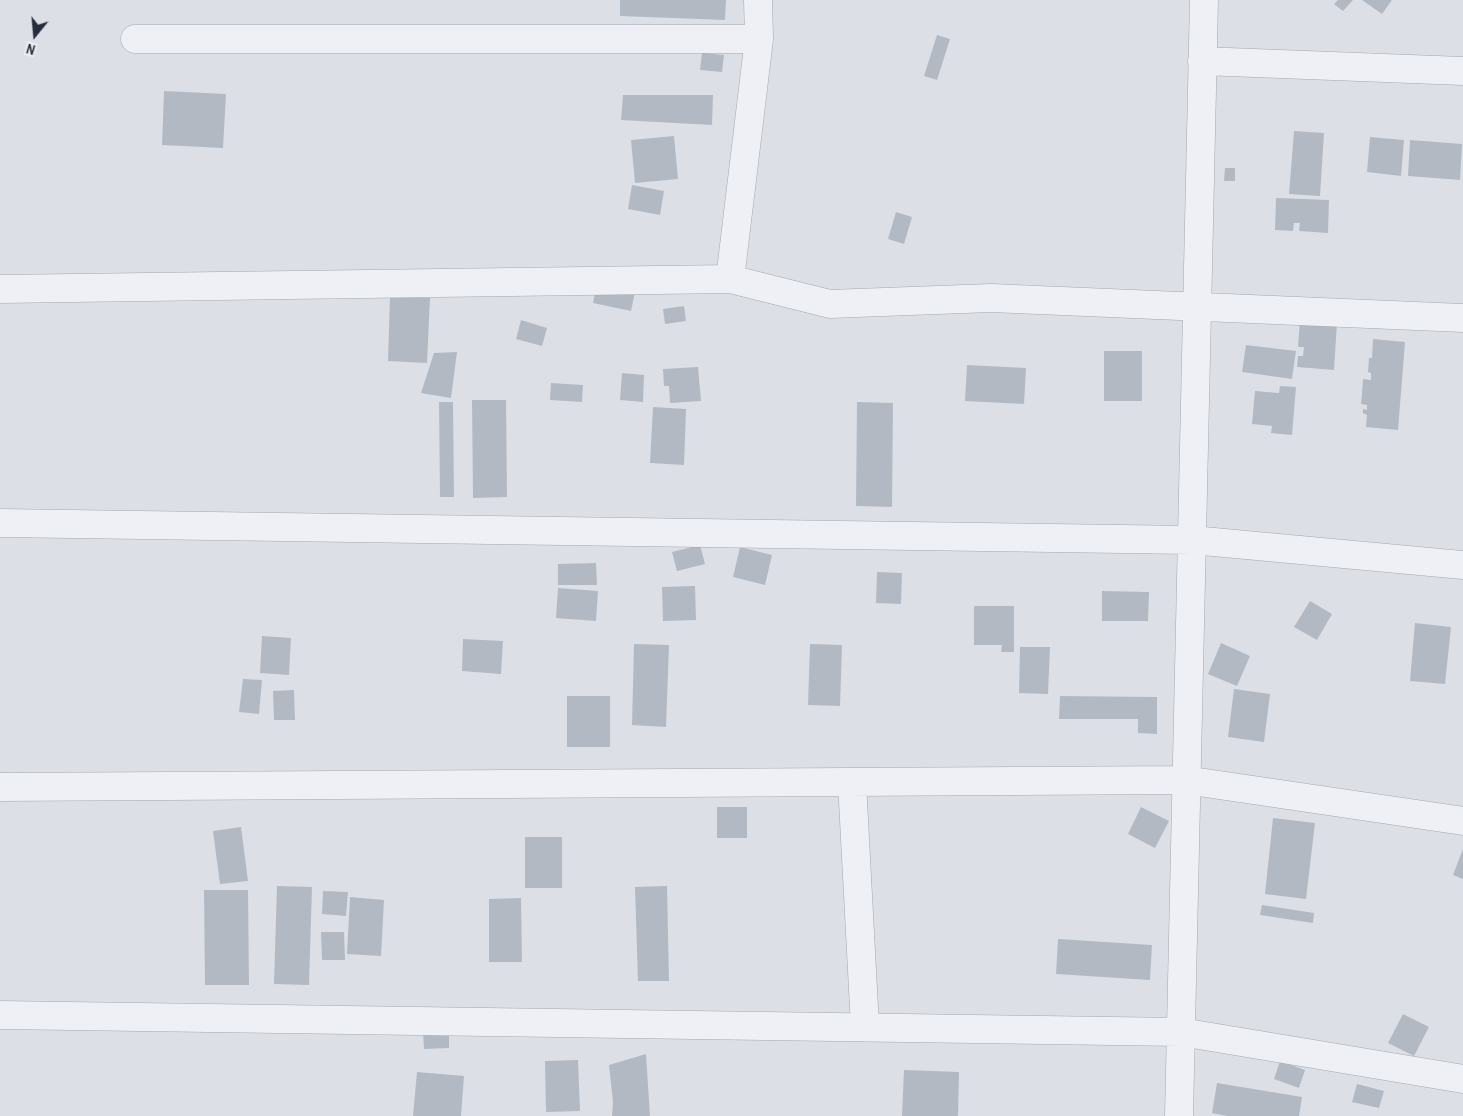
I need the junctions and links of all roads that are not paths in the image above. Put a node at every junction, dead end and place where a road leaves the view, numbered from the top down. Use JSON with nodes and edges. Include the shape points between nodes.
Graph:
{"nodes":[{"id":1,"x":758,"y":0,"type":"edge"},
{"id":2,"x":1204,"y":0,"type":"edge"},
{"id":3,"x":758,"y":38,"type":"junction"},
{"id":4,"x":135,"y":39,"type":"dead end"},
{"id":5,"x":1202,"y":61,"type":"junction"},
{"id":6,"x":1463,"y":71,"type":"edge"},
{"id":7,"x":730,"y":280,"type":"junction"},
{"id":8,"x":0,"y":289,"type":"edge"},
{"id":9,"x":1197,"y":307,"type":"junction"},
{"id":10,"x":1463,"y":318,"type":"edge"},
{"id":11,"x":0,"y":523,"type":"edge"},
{"id":12,"x":1192,"y":540,"type":"junction"},
{"id":13,"x":1463,"y":565,"type":"edge"},
{"id":14,"x":1185,"y":780,"type":"junction"},
{"id":15,"x":852,"y":782,"type":"junction"},
{"id":16,"x":0,"y":787,"type":"edge"},
{"id":17,"x":1463,"y":821,"type":"edge"},
{"id":18,"x":0,"y":1015,"type":"edge"},
{"id":19,"x":865,"y":1027,"type":"junction"},
{"id":20,"x":1180,"y":1032,"type":"junction"},
{"id":21,"x":1463,"y":1079,"type":"edge"},
{"id":22,"x":1179,"y":1116,"type":"edge"}],
"edges":[{"from":1,"to":3,"type":"street"},
{"from":2,"to":5,"type":"street"},
{"from":3,"to":4,"type":"street"},
{"from":3,"to":7,"type":"street"},
{"from":5,"to":6,"type":"street"},
{"from":5,"to":9,"type":"street"},
{"from":7,"to":8,"type":"street"},
{"from":7,"to":9,"type":"street","via":[[830,304],[991,298]]},
{"from":9,"to":10,"type":"street"},
{"from":9,"to":12,"type":"street"},
{"from":11,"to":12,"type":"street"},
{"from":12,"to":13,"type":"street"},
{"from":12,"to":14,"type":"street"},
{"from":14,"to":15,"type":"street"},
{"from":14,"to":17,"type":"street"},
{"from":14,"to":20,"type":"street"},
{"from":15,"to":16,"type":"street"},
{"from":15,"to":19,"type":"street"},
{"from":18,"to":19,"type":"street"},
{"from":19,"to":20,"type":"street"},
{"from":20,"to":21,"type":"street"},
{"from":20,"to":22,"type":"street"}]}
